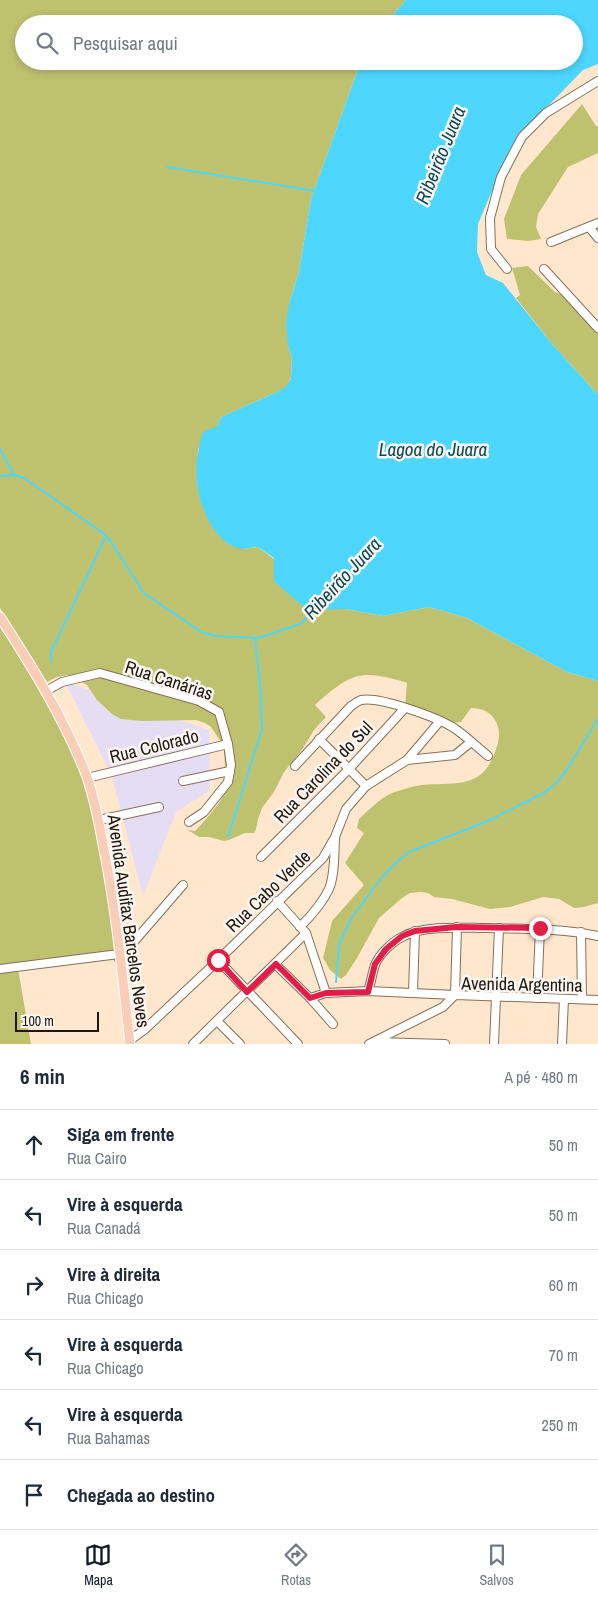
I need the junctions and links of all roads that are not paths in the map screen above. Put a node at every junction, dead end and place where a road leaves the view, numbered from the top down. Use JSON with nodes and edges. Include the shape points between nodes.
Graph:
{"nodes":[{"id":1,"x":598,"y":81,"type":"edge"},
{"id":2,"x":598,"y":223,"type":"edge"},
{"id":3,"x":589,"y":226,"type":"junction"},
{"id":4,"x":598,"y":238,"type":"edge"},
{"id":5,"x":551,"y":242,"type":"dead end"},
{"id":6,"x":507,"y":268,"type":"dead end"},
{"id":7,"x":544,"y":269,"type":"dead end"},
{"id":8,"x":598,"y":328,"type":"edge"},
{"id":9,"x":0,"y":617,"type":"edge"},
{"id":10,"x":46,"y":691,"type":"junction"},
{"id":11,"x":405,"y":708,"type":"junction"},
{"id":12,"x":440,"y":721,"type":"junction"},
{"id":13,"x":319,"y":739,"type":"junction"},
{"id":14,"x":471,"y":742,"type":"junction"},
{"id":15,"x":228,"y":744,"type":"junction"},
{"id":16,"x":488,"y":756,"type":"dead end"},
{"id":17,"x":407,"y":760,"type":"junction"},
{"id":18,"x":294,"y":766,"type":"dead end"},
{"id":19,"x":349,"y":768,"type":"junction"},
{"id":20,"x":230,"y":771,"type":"junction"},
{"id":21,"x":87,"y":778,"type":"junction"},
{"id":22,"x":183,"y":781,"type":"dead end"},
{"id":23,"x":366,"y":786,"type":"junction"},
{"id":24,"x":159,"y":807,"type":"dead end"},
{"id":25,"x":98,"y":820,"type":"junction"},
{"id":26,"x":189,"y":822,"type":"dead end"},
{"id":27,"x":335,"y":837,"type":"junction"},
{"id":28,"x":261,"y":857,"type":"dead end"},
{"id":29,"x":183,"y":885,"type":"dead end"},
{"id":30,"x":277,"y":901,"type":"junction"},
{"id":31,"x":456,"y":927,"type":"junction"},
{"id":32,"x":499,"y":928,"type":"junction"},
{"id":33,"x":540,"y":928,"type":"junction"},
{"id":34,"x":303,"y":930,"type":"junction"},
{"id":35,"x":415,"y":931,"type":"junction"},
{"id":36,"x":580,"y":932,"type":"junction"},
{"id":37,"x":598,"y":936,"type":"edge"},
{"id":38,"x":119,"y":957,"type":"junction"},
{"id":39,"x":218,"y":960,"type":"junction"},
{"id":40,"x":276,"y":964,"type":"junction"},
{"id":41,"x":0,"y":970,"type":"edge"},
{"id":42,"x":247,"y":992,"type":"junction"},
{"id":43,"x":368,"y":992,"type":"junction"},
{"id":44,"x":326,"y":993,"type":"junction"},
{"id":45,"x":413,"y":993,"type":"junction"},
{"id":46,"x":455,"y":995,"type":"junction"},
{"id":47,"x":496,"y":996,"type":"junction"},
{"id":48,"x":310,"y":998,"type":"junction"},
{"id":49,"x":537,"y":998,"type":"junction"},
{"id":50,"x":564,"y":999,"type":"junction"},
{"id":51,"x":582,"y":999,"type":"junction"},
{"id":52,"x":598,"y":1000,"type":"edge"},
{"id":53,"x":218,"y":1022,"type":"junction"},
{"id":54,"x":333,"y":1024,"type":"dead end"},
{"id":55,"x":130,"y":1043,"type":"edge"},
{"id":56,"x":371,"y":1043,"type":"edge"},
{"id":57,"x":194,"y":1044,"type":"edge"},
{"id":58,"x":240,"y":1044,"type":"edge"},
{"id":59,"x":298,"y":1044,"type":"edge"},
{"id":60,"x":445,"y":1044,"type":"edge"},
{"id":61,"x":494,"y":1044,"type":"edge"},
{"id":62,"x":562,"y":1044,"type":"edge"}],
"edges":[{"from":1,"to":6,"type":"street","via":[[546,113],[522,136],[501,177],[490,218],[491,249]]},
{"from":2,"to":3,"type":"street"},
{"from":3,"to":4,"type":"street"},
{"from":3,"to":5,"type":"street"},
{"from":7,"to":8,"type":"street"},
{"from":9,"to":10,"type":"main road","name":"Avenida Audifax Barcelos Neves"},
{"from":10,"to":15,"type":"street","name":"Rua Canárias","via":[[62,682],[100,673],[198,701],[219,712]]},
{"from":10,"to":21,"type":"main road","name":"Avenida Audifax Barcelos Neves","via":[[71,737]]},
{"from":11,"to":12,"type":"street"},
{"from":11,"to":13,"type":"street","via":[[360,700]]},
{"from":11,"to":19,"type":"street","name":"Rua Carolina do Sul"},
{"from":12,"to":14,"type":"street"},
{"from":12,"to":17,"type":"street"},
{"from":13,"to":18,"type":"street"},
{"from":13,"to":19,"type":"street"},
{"from":14,"to":16,"type":"street"},
{"from":14,"to":17,"type":"street","name":"Rua Cabo Verde","via":[[454,755]]},
{"from":15,"to":20,"type":"street","name":"Rua Canárias"},
{"from":15,"to":21,"type":"street","name":"Rua Colorado"},
{"from":17,"to":23,"type":"street","name":"Rua Cabo Verde"},
{"from":19,"to":23,"type":"street"},
{"from":19,"to":28,"type":"street","name":"Rua Carolina do Sul"},
{"from":20,"to":22,"type":"street"},
{"from":20,"to":26,"type":"street","via":[[228,782],[204,812]]},
{"from":21,"to":25,"type":"main road","name":"Avenida Audifax Barcelos Neves"},
{"from":23,"to":27,"type":"street","name":"Rua Cabo Verde","via":[[346,809]]},
{"from":24,"to":25,"type":"street"},
{"from":25,"to":38,"type":"main road","name":"Avenida Audifax Barcelos Neves","via":[[112,893]]},
{"from":27,"to":30,"type":"street","name":"Rua Cabo Verde","via":[[323,858]]},
{"from":27,"to":34,"type":"street","via":[[329,889]]},
{"from":29,"to":38,"type":"street"},
{"from":30,"to":34,"type":"street"},
{"from":30,"to":39,"type":"street","name":"Rua Cabo Verde"},
{"from":31,"to":32,"type":"street"},
{"from":31,"to":35,"type":"street"},
{"from":31,"to":46,"type":"street"},
{"from":32,"to":33,"type":"street"},
{"from":32,"to":47,"type":"street"},
{"from":33,"to":36,"type":"street"},
{"from":33,"to":49,"type":"street"},
{"from":34,"to":40,"type":"street"},
{"from":34,"to":44,"type":"street"},
{"from":35,"to":43,"type":"street","via":[[402,936],[386,949],[375,964]]},
{"from":35,"to":45,"type":"street"},
{"from":36,"to":37,"type":"street"},
{"from":36,"to":51,"type":"street"},
{"from":38,"to":41,"type":"street"},
{"from":38,"to":55,"type":"main road","name":"Avenida Audifax Barcelos Neves"},
{"from":39,"to":42,"type":"street"},
{"from":39,"to":55,"type":"street","name":"Rua Cabo Verde"},
{"from":40,"to":42,"type":"street"},
{"from":40,"to":48,"type":"street"},
{"from":42,"to":53,"type":"street"},
{"from":42,"to":59,"type":"street"},
{"from":43,"to":44,"type":"street"},
{"from":43,"to":45,"type":"street"},
{"from":44,"to":48,"type":"street"},
{"from":45,"to":46,"type":"street"},
{"from":46,"to":47,"type":"street","name":"Avenida Argentina"},
{"from":46,"to":56,"type":"street","name":"Avenida Argentina","via":[[442,1007]]},
{"from":47,"to":49,"type":"street","name":"Avenida Argentina"},
{"from":47,"to":61,"type":"street"},
{"from":48,"to":54,"type":"street"},
{"from":49,"to":50,"type":"street","name":"Avenida Argentina"},
{"from":50,"to":51,"type":"street","name":"Avenida Argentina"},
{"from":50,"to":62,"type":"street"},
{"from":51,"to":52,"type":"street","name":"Avenida Argentina"},
{"from":53,"to":57,"type":"street"},
{"from":53,"to":58,"type":"street"},
{"from":56,"to":60,"type":"street"}]}
